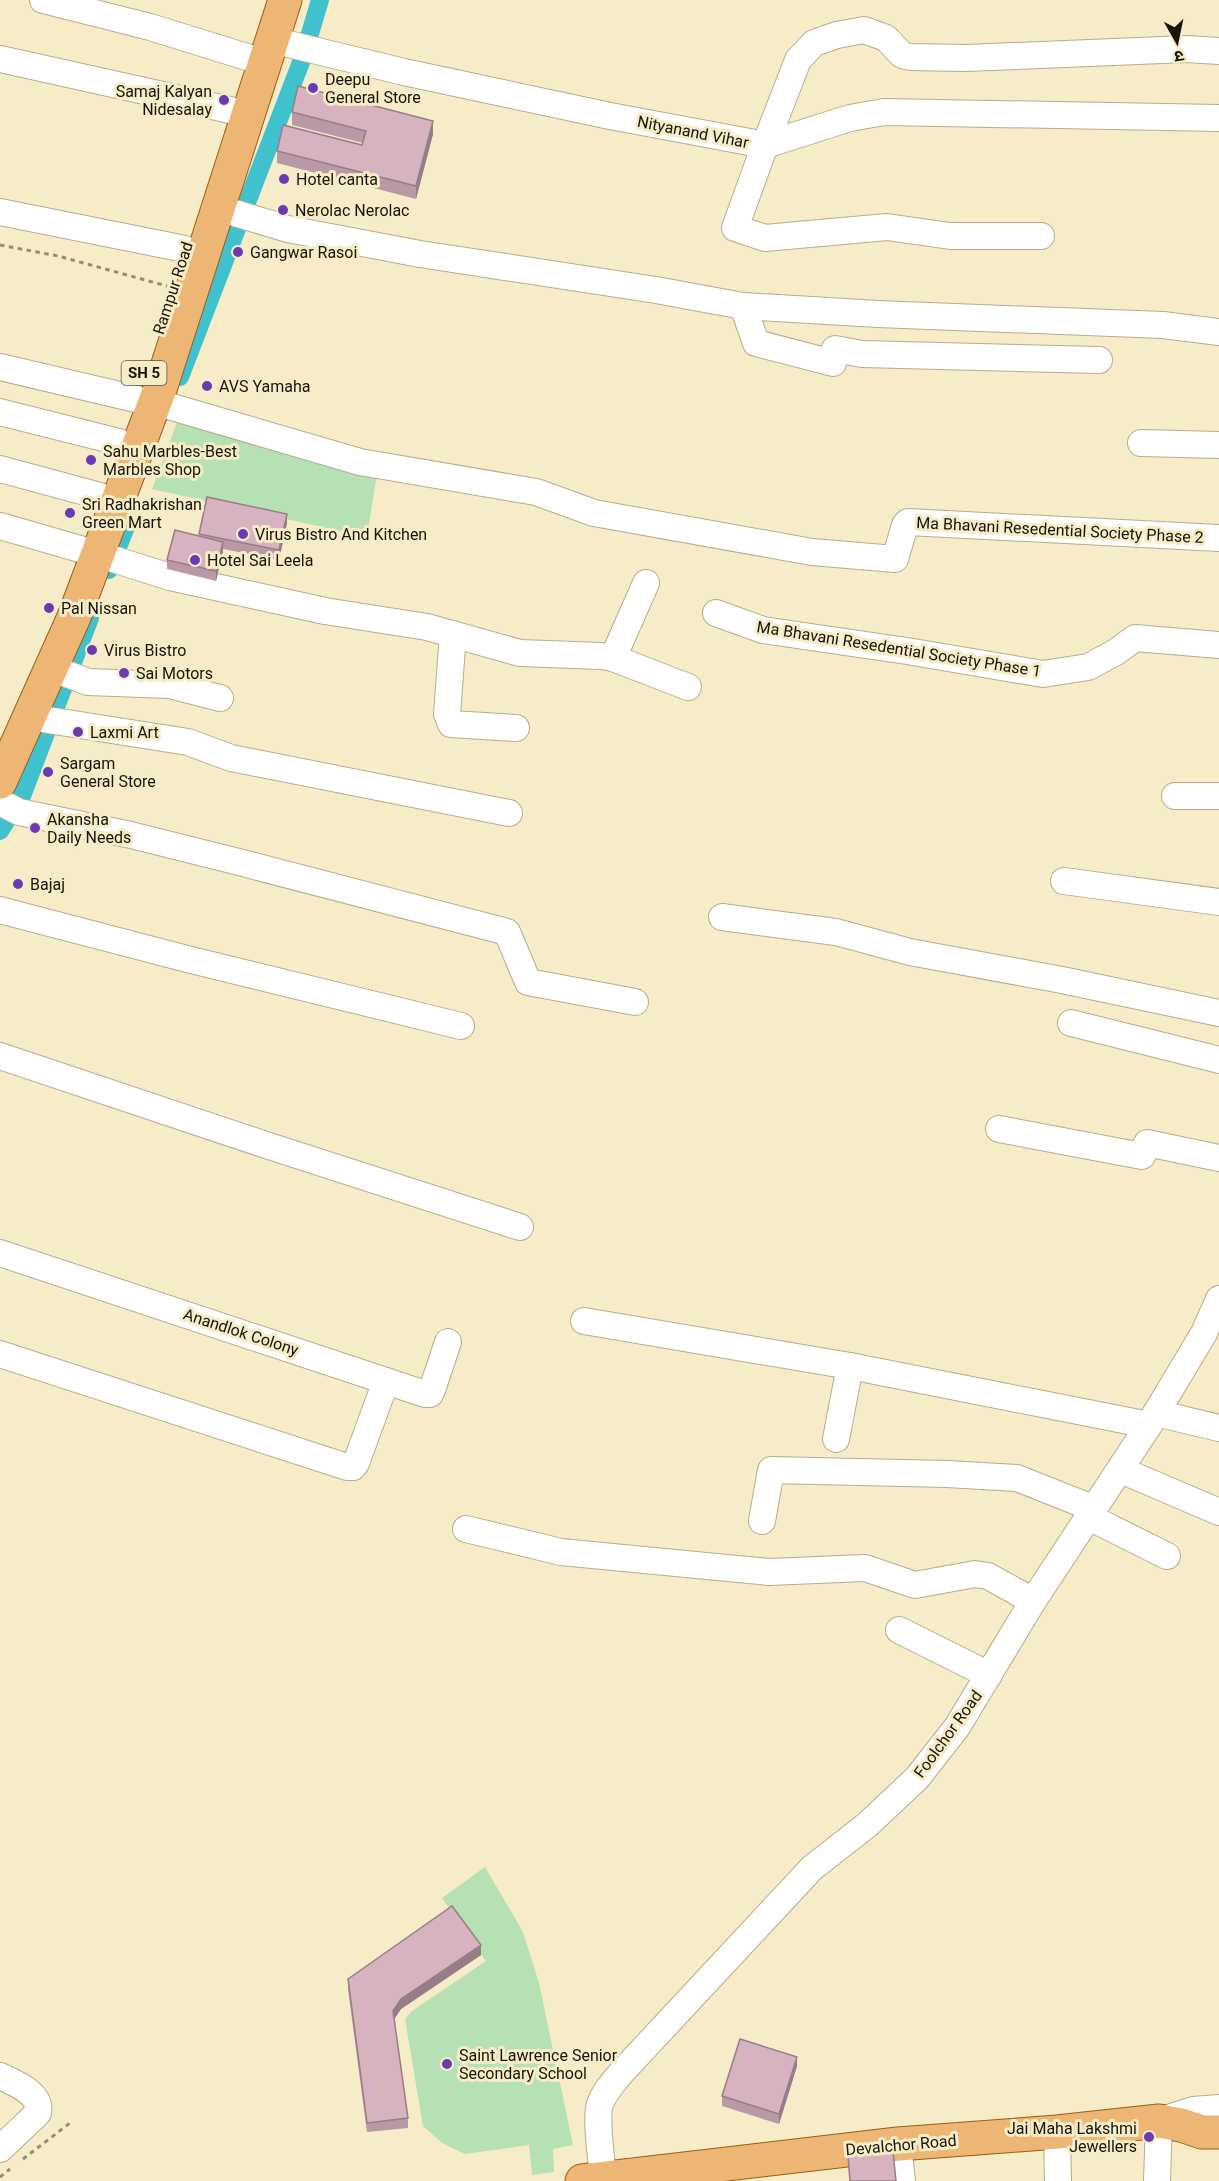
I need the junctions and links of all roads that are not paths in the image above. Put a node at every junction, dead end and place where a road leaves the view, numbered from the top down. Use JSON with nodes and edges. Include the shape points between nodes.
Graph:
{"nodes":[{"id":1,"x":43,"y":0,"type":"edge"},
{"id":2,"x":266,"y":0,"type":"edge"},
{"id":3,"x":285,"y":0,"type":"edge"},
{"id":4,"x":283,"y":49,"type":"junction"},
{"id":5,"x":1219,"y":51,"type":"edge"},
{"id":6,"x":0,"y":59,"type":"edge"},
{"id":7,"x":230,"y":110,"type":"junction"},
{"id":8,"x":1219,"y":118,"type":"edge"},
{"id":9,"x":765,"y":145,"type":"junction"},
{"id":10,"x":0,"y":212,"type":"edge"},
{"id":11,"x":235,"y":213,"type":"junction"},
{"id":12,"x":1041,"y":236,"type":"dead end"},
{"id":13,"x":185,"y":249,"type":"junction"},
{"id":14,"x":742,"y":306,"type":"junction"},
{"id":15,"x":1219,"y":332,"type":"edge"},
{"id":16,"x":1099,"y":360,"type":"dead end"},
{"id":17,"x":0,"y":367,"type":"edge"},
{"id":18,"x":145,"y":400,"type":"junction"},
{"id":19,"x":0,"y":412,"type":"edge"},
{"id":20,"x":119,"y":442,"type":"junction"},
{"id":21,"x":1141,"y":443,"type":"dead end"},
{"id":22,"x":1219,"y":446,"type":"edge"},
{"id":23,"x":0,"y":469,"type":"edge"},
{"id":24,"x":100,"y":496,"type":"junction"},
{"id":25,"x":0,"y":526,"type":"edge"},
{"id":26,"x":1219,"y":538,"type":"edge"},
{"id":27,"x":102,"y":556,"type":"junction"},
{"id":28,"x":646,"y":583,"type":"dead end"},
{"id":29,"x":716,"y":613,"type":"dead end"},
{"id":30,"x":453,"y":634,"type":"junction"},
{"id":31,"x":1219,"y":645,"type":"edge"},
{"id":32,"x":613,"y":658,"type":"junction"},
{"id":33,"x":64,"y":674,"type":"junction"},
{"id":34,"x":688,"y":687,"type":"dead end"},
{"id":35,"x":220,"y":698,"type":"dead end"},
{"id":36,"x":44,"y":719,"type":"junction"},
{"id":37,"x":516,"y":728,"type":"dead end"},
{"id":38,"x":0,"y":738,"type":"edge"},
{"id":39,"x":1175,"y":796,"type":"dead end"},
{"id":40,"x":1219,"y":796,"type":"edge"},
{"id":41,"x":7,"y":801,"type":"edge"},
{"id":42,"x":509,"y":813,"type":"dead end"},
{"id":43,"x":1064,"y":881,"type":"dead end"},
{"id":44,"x":1219,"y":902,"type":"edge"},
{"id":45,"x":0,"y":910,"type":"edge"},
{"id":46,"x":722,"y":916,"type":"dead end"},
{"id":47,"x":635,"y":1002,"type":"dead end"},
{"id":48,"x":1219,"y":1013,"type":"edge"},
{"id":49,"x":1071,"y":1023,"type":"dead end"},
{"id":50,"x":461,"y":1026,"type":"dead end"},
{"id":51,"x":0,"y":1056,"type":"edge"},
{"id":52,"x":1219,"y":1060,"type":"edge"},
{"id":53,"x":999,"y":1129,"type":"dead end"},
{"id":54,"x":1219,"y":1158,"type":"edge"},
{"id":55,"x":520,"y":1227,"type":"dead end"},
{"id":56,"x":0,"y":1252,"type":"edge"},
{"id":57,"x":1219,"y":1299,"type":"edge"},
{"id":58,"x":584,"y":1321,"type":"dead end"},
{"id":59,"x":1211,"y":1335,"type":"edge"},
{"id":60,"x":448,"y":1342,"type":"dead end"},
{"id":61,"x":0,"y":1354,"type":"edge"},
{"id":62,"x":850,"y":1366,"type":"junction"},
{"id":63,"x":386,"y":1381,"type":"junction"},
{"id":64,"x":1153,"y":1419,"type":"junction"},
{"id":65,"x":1219,"y":1428,"type":"edge"},
{"id":66,"x":836,"y":1439,"type":"dead end"},
{"id":67,"x":1121,"y":1470,"type":"junction"},
{"id":68,"x":1219,"y":1512,"type":"edge"},
{"id":69,"x":1092,"y":1513,"type":"junction"},
{"id":70,"x":762,"y":1521,"type":"dead end"},
{"id":71,"x":466,"y":1529,"type":"dead end"},
{"id":72,"x":1167,"y":1556,"type":"dead end"},
{"id":73,"x":1033,"y":1601,"type":"junction"},
{"id":74,"x":899,"y":1630,"type":"dead end"},
{"id":75,"x":989,"y":1675,"type":"junction"},
{"id":76,"x":0,"y":2076,"type":"edge"},
{"id":77,"x":1219,"y":2108,"type":"edge"},
{"id":78,"x":1160,"y":2121,"type":"junction"},
{"id":79,"x":1057,"y":2132,"type":"junction"},
{"id":80,"x":1219,"y":2132,"type":"edge"},
{"id":81,"x":898,"y":2144,"type":"junction"},
{"id":82,"x":0,"y":2149,"type":"edge"},
{"id":83,"x":691,"y":2175,"type":"edge"},
{"id":84,"x":593,"y":2180,"type":"edge"},
{"id":85,"x":902,"y":2181,"type":"edge"},
{"id":86,"x":1058,"y":2181,"type":"edge"},
{"id":87,"x":1158,"y":2181,"type":"edge"}],
"edges":[{"from":1,"to":4,"type":"street","name":"Nityanand Vihar","via":[[150,27]]},
{"from":2,"to":4,"type":"main road","name":"Rampur Road","number":"SH 5"},
{"from":3,"to":4,"type":"main road"},
{"from":4,"to":7,"type":"main road","name":"Rampur Road","number":"SH 5"},
{"from":4,"to":9,"type":"street","name":"Nityanand Vihar"},
{"from":4,"to":11,"type":"main road"},
{"from":5,"to":9,"type":"street","via":[[1187,48],[910,57],[886,38],[864,30],[837,35],[814,43],[798,60]]},
{"from":6,"to":7,"type":"street"},
{"from":7,"to":13,"type":"main road","name":"Rampur Road","number":"SH 5"},
{"from":8,"to":9,"type":"street","name":"Nityanand Vihar","via":[[884,112],[850,118]]},
{"from":9,"to":12,"type":"street","via":[[735,228],[765,238],[887,227],[950,236]]},
{"from":10,"to":13,"type":"street"},
{"from":11,"to":14,"type":"street","via":[[288,229],[420,254]]},
{"from":11,"to":18,"type":"main road"},
{"from":13,"to":18,"type":"main road","name":"Rampur Road","number":"SH 5"},
{"from":14,"to":15,"type":"street","via":[[1163,325]]},
{"from":14,"to":16,"type":"street","via":[[756,343],[833,363],[835,349],[862,354]]},
{"from":17,"to":18,"type":"street"},
{"from":18,"to":20,"type":"main road","name":"Rampur Road","number":"SH 5"},
{"from":18,"to":26,"type":"street","name":"Ma Bhavani Resedential Society Phase 2","via":[[360,462],[536,492],[594,513],[812,552],[895,559],[908,522]]},
{"from":18,"to":27,"type":"main road"},
{"from":19,"to":20,"type":"street"},
{"from":20,"to":24,"type":"main road","name":"Rampur Road","number":"SH 5"},
{"from":21,"to":22,"type":"street"},
{"from":23,"to":24,"type":"street"},
{"from":24,"to":27,"type":"main road","name":"Rampur Road","number":"SH 5"},
{"from":25,"to":27,"type":"street"},
{"from":27,"to":30,"type":"street","via":[[170,577]]},
{"from":27,"to":33,"type":"main road","via":[[74,617]]},
{"from":27,"to":38,"type":"main road","name":"Rampur Road","number":"SH 5","via":[[34,662]]},
{"from":28,"to":32,"type":"street"},
{"from":29,"to":31,"type":"street","name":"Ma Bhavani Resedential Society Phase 1","via":[[763,630],[1043,674],[1088,668],[1135,638]]},
{"from":30,"to":32,"type":"street","via":[[520,653]]},
{"from":30,"to":37,"type":"street","via":[[447,714],[452,724]]},
{"from":32,"to":34,"type":"street"},
{"from":33,"to":35,"type":"street","via":[[88,682],[169,685]]},
{"from":33,"to":36,"type":"main road"},
{"from":36,"to":41,"type":"main road"},
{"from":36,"to":42,"type":"street","via":[[188,742],[231,758]]},
{"from":39,"to":40,"type":"street"},
{"from":41,"to":47,"type":"street","via":[[507,932],[528,982]]},
{"from":43,"to":44,"type":"street"},
{"from":45,"to":50,"type":"street"},
{"from":46,"to":48,"type":"street","via":[[836,932],[910,952]]},
{"from":49,"to":52,"type":"street"},
{"from":51,"to":55,"type":"street"},
{"from":53,"to":54,"type":"street","via":[[1142,1156],[1147,1143]]},
{"from":56,"to":63,"type":"street","name":"Anandlok Colony"},
{"from":57,"to":59,"type":"street","name":"Foolchor Road"},
{"from":58,"to":62,"type":"street"},
{"from":59,"to":64,"type":"street","name":"Foolchor Road"},
{"from":60,"to":63,"type":"street","name":"Anandlok Colony","via":[[430,1394]]},
{"from":61,"to":63,"type":"street","via":[[353,1467]]},
{"from":62,"to":64,"type":"street"},
{"from":62,"to":66,"type":"street"},
{"from":64,"to":65,"type":"street"},
{"from":64,"to":67,"type":"street","name":"Foolchor Road"},
{"from":67,"to":68,"type":"street"},
{"from":67,"to":69,"type":"street","name":"Foolchor Road"},
{"from":69,"to":70,"type":"street","via":[[1017,1478],[771,1470]]},
{"from":69,"to":72,"type":"street"},
{"from":69,"to":73,"type":"street","name":"Foolchor Road"},
{"from":71,"to":73,"type":"street","via":[[561,1552],[769,1572],[865,1568],[915,1585],[975,1574],[988,1576]]},
{"from":73,"to":75,"type":"street","name":"Foolchor Road"},
{"from":74,"to":75,"type":"street"},
{"from":75,"to":84,"type":"street","name":"Foolchor Road","via":[[957,1727],[917,1778],[867,1825],[812,1868],[606,2092],[599,2106]]},
{"from":76,"to":82,"type":"street","via":[[21,2086],[40,2106],[38,2113]]},
{"from":77,"to":78,"type":"street","via":[[1193,2110]]},
{"from":78,"to":79,"type":"main road","name":"Devalchor Road"},
{"from":78,"to":80,"type":"main road","name":"Devalchor Road","via":[[1202,2132]]},
{"from":78,"to":87,"type":"street"},
{"from":79,"to":81,"type":"main road","name":"Devalchor Road"},
{"from":79,"to":86,"type":"street"},
{"from":81,"to":83,"type":"main road","name":"Devalchor Road"},
{"from":81,"to":85,"type":"street"},
{"from":83,"to":84,"type":"main road","name":"Devalchor Road"}]}
